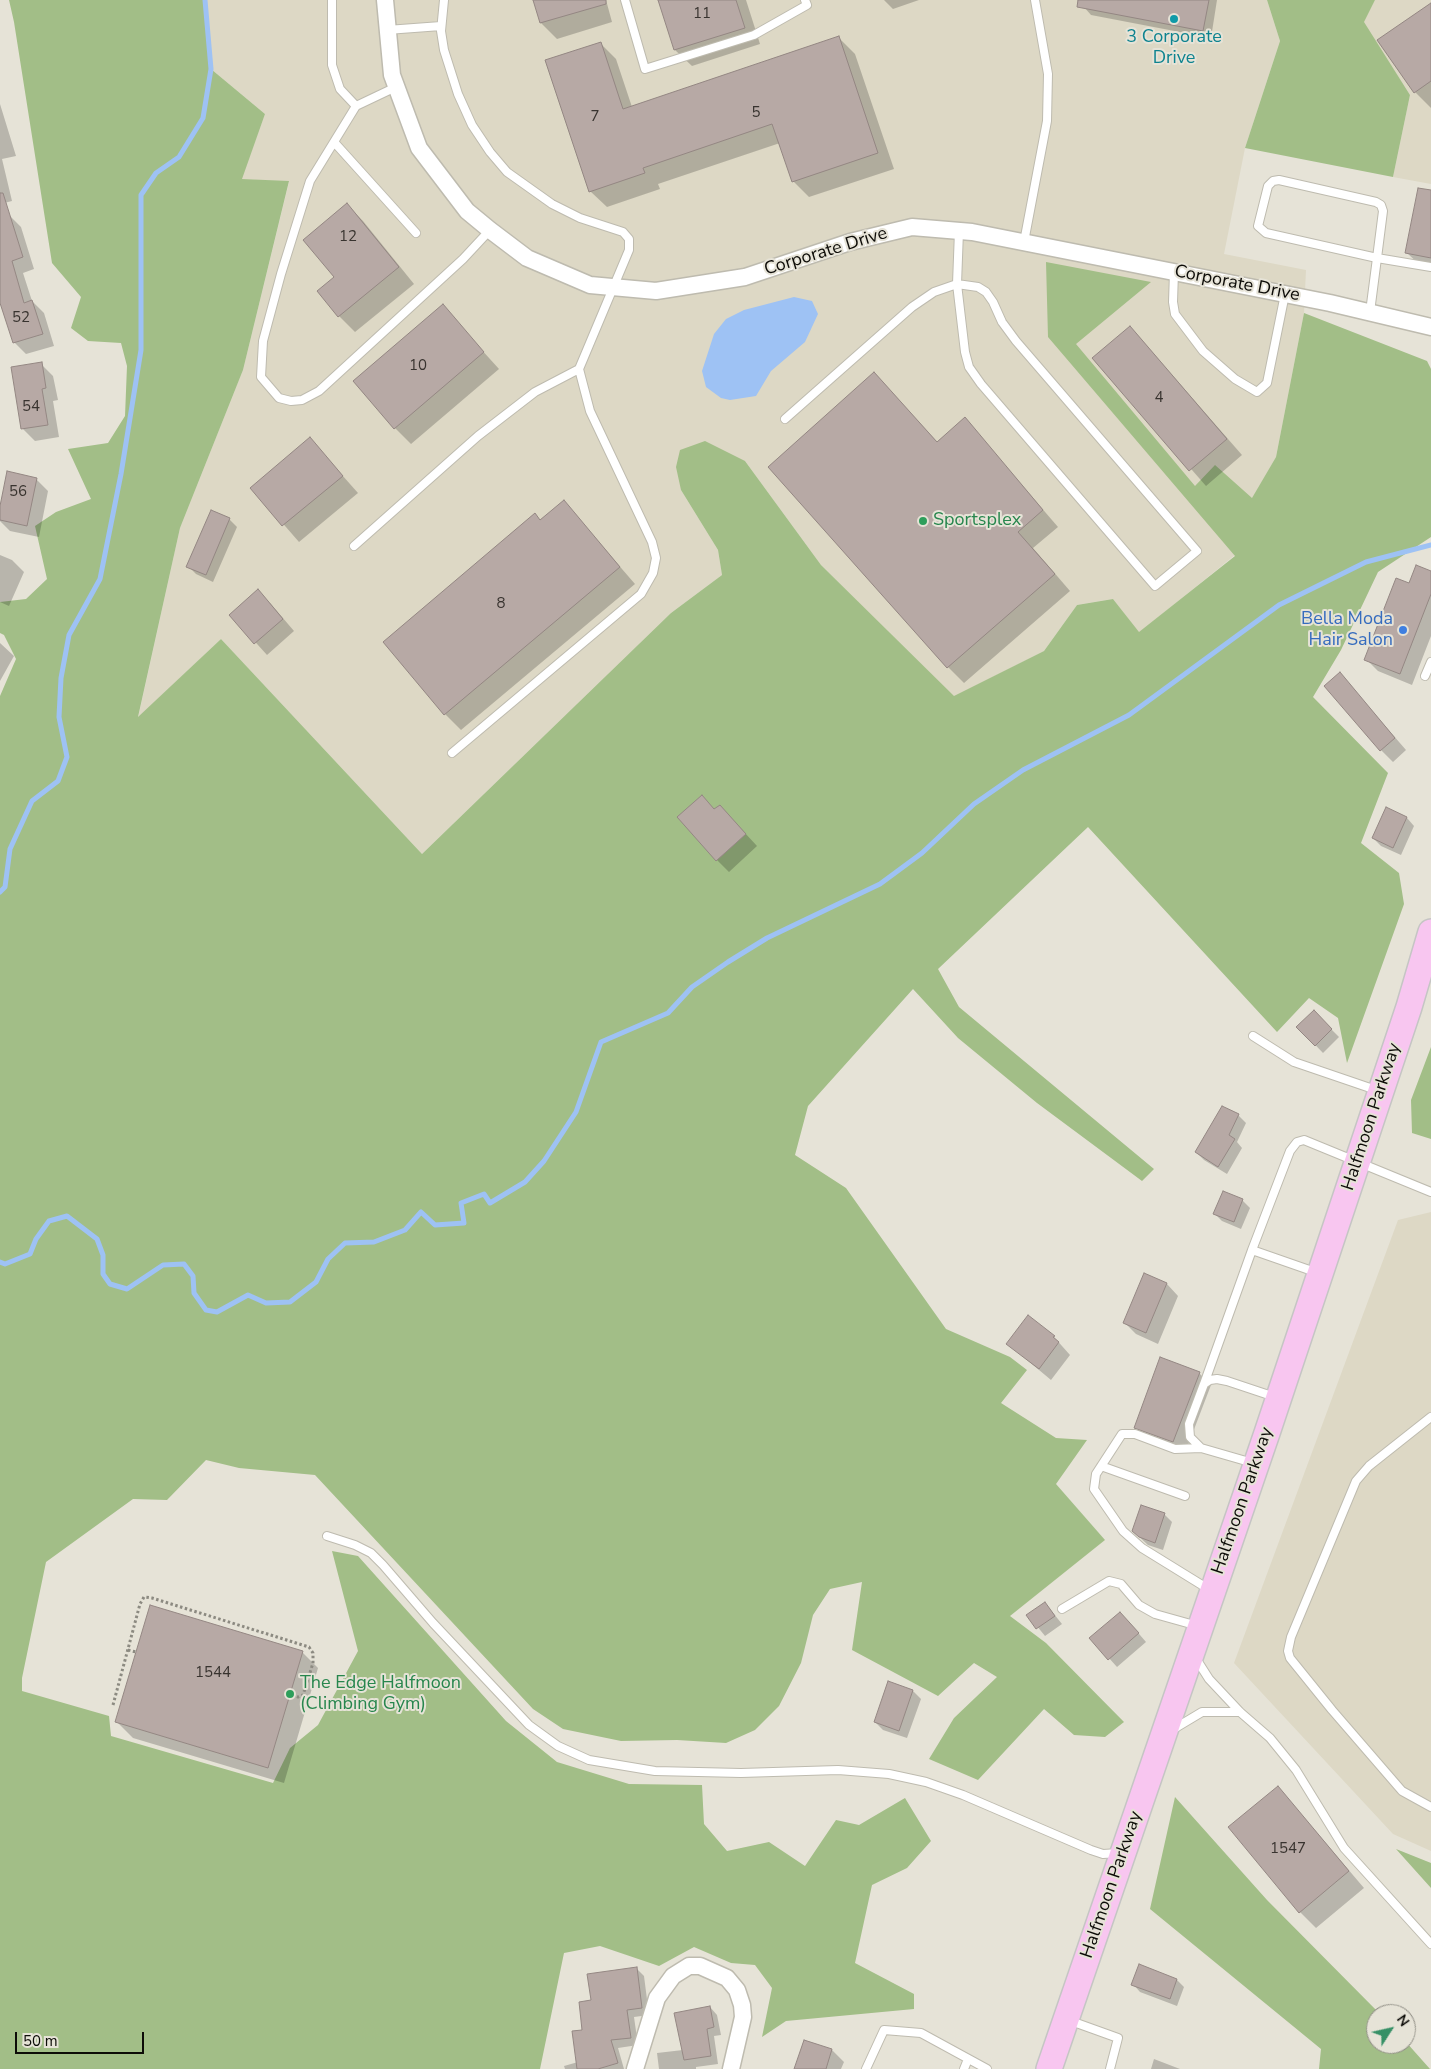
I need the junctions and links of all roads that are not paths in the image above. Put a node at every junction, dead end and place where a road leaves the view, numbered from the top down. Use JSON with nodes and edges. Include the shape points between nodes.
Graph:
{"nodes":[{"id":1,"x":332,"y":0,"type":"edge"},
{"id":2,"x":385,"y":0,"type":"edge"},
{"id":3,"x":444,"y":0,"type":"edge"},
{"id":4,"x":625,"y":0,"type":"edge"},
{"id":5,"x":805,"y":0,"type":"edge"},
{"id":6,"x":1034,"y":0,"type":"edge"},
{"id":7,"x":441,"y":26,"type":"junction"},
{"id":8,"x":387,"y":30,"type":"junction"},
{"id":9,"x":396,"y":87,"type":"junction"},
{"id":10,"x":356,"y":106,"type":"junction"},
{"id":11,"x":334,"y":142,"type":"junction"},
{"id":12,"x":490,"y":230,"type":"junction"},
{"id":13,"x":959,"y":231,"type":"junction"},
{"id":14,"x":416,"y":233,"type":"dead end"},
{"id":15,"x":1024,"y":242,"type":"junction"},
{"id":16,"x":1377,"y":258,"type":"junction"},
{"id":17,"x":1431,"y":267,"type":"edge"},
{"id":18,"x":1174,"y":272,"type":"junction"},
{"id":19,"x":957,"y":284,"type":"junction"},
{"id":20,"x":613,"y":287,"type":"junction"},
{"id":21,"x":1285,"y":294,"type":"junction"},
{"id":22,"x":1370,"y":312,"type":"junction"},
{"id":23,"x":1431,"y":327,"type":"edge"},
{"id":24,"x":579,"y":369,"type":"junction"},
{"id":25,"x":785,"y":419,"type":"dead end"},
{"id":26,"x":354,"y":546,"type":"dead end"},
{"id":27,"x":1431,"y":662,"type":"edge"},
{"id":28,"x":1425,"y":676,"type":"dead end"},
{"id":29,"x":452,"y":753,"type":"dead end"},
{"id":30,"x":1431,"y":932,"type":"edge"},
{"id":31,"x":1253,"y":1036,"type":"dead end"},
{"id":32,"x":1380,"y":1092,"type":"junction"},
{"id":33,"x":1357,"y":1162,"type":"junction"},
{"id":34,"x":1431,"y":1192,"type":"edge"},
{"id":35,"x":1252,"y":1250,"type":"junction"},
{"id":36,"x":1320,"y":1273,"type":"junction"},
{"id":37,"x":1204,"y":1384,"type":"junction"},
{"id":38,"x":1279,"y":1398,"type":"junction"},
{"id":39,"x":1431,"y":1417,"type":"edge"},
{"id":40,"x":1201,"y":1448,"type":"junction"},
{"id":41,"x":1256,"y":1464,"type":"junction"},
{"id":42,"x":1101,"y":1466,"type":"junction"},
{"id":43,"x":1185,"y":1496,"type":"dead end"},
{"id":44,"x":327,"y":1536,"type":"dead end"},
{"id":45,"x":1212,"y":1591,"type":"junction"},
{"id":46,"x":1062,"y":1609,"type":"dead end"},
{"id":47,"x":1200,"y":1626,"type":"junction"},
{"id":48,"x":1191,"y":1651,"type":"junction"},
{"id":49,"x":1240,"y":1712,"type":"junction"},
{"id":50,"x":1162,"y":1737,"type":"junction"},
{"id":51,"x":1431,"y":1807,"type":"edge"},
{"id":52,"x":1122,"y":1853,"type":"junction"},
{"id":53,"x":1431,"y":1944,"type":"edge"},
{"id":54,"x":1066,"y":2019,"type":"junction"},
{"id":55,"x":968,"y":2058,"type":"junction"},
{"id":56,"x":635,"y":2069,"type":"edge"},
{"id":57,"x":731,"y":2069,"type":"edge"},
{"id":58,"x":866,"y":2069,"type":"edge"},
{"id":59,"x":964,"y":2069,"type":"edge"},
{"id":60,"x":987,"y":2069,"type":"edge"},
{"id":61,"x":1049,"y":2069,"type":"edge"},
{"id":62,"x":1110,"y":2069,"type":"edge"}],
"edges":[{"from":1,"to":10,"type":"lane","via":[[332,65],[340,89]]},
{"from":2,"to":8,"type":"street","name":"Corporate Drive"},
{"from":3,"to":7,"type":"lane"},
{"from":4,"to":5,"type":"lane","via":[[644,69],[754,35],[806,5]]},
{"from":6,"to":15,"type":"lane","via":[[1048,74],[1047,112]]},
{"from":7,"to":8,"type":"lane"},
{"from":7,"to":20,"type":"lane","via":[[444,50],[472,125],[507,172],[546,200],[580,218],[623,232],[629,239],[629,250]]},
{"from":8,"to":9,"type":"street","name":"Corporate Drive"},
{"from":9,"to":10,"type":"lane"},
{"from":9,"to":12,"type":"street","name":"Corporate Drive","via":[[419,148],[467,211]]},
{"from":10,"to":11,"type":"lane"},
{"from":11,"to":12,"type":"lane","via":[[310,181],[263,341],[261,377],[279,398],[302,400],[319,390],[463,259]]},
{"from":11,"to":14,"type":"lane"},
{"from":12,"to":20,"type":"street","name":"Corporate Drive","via":[[527,258],[590,285]]},
{"from":13,"to":15,"type":"street","name":"Corporate Drive"},
{"from":13,"to":19,"type":"lane"},
{"from":13,"to":20,"type":"street","name":"Corporate Drive","via":[[912,227],[850,242],[745,278],[656,291]]},
{"from":15,"to":18,"type":"street","name":"Corporate Drive"},
{"from":16,"to":16,"type":"lane","via":[[1383,212],[1381,205],[1279,180],[1268,186],[1258,226],[1260,230]]},
{"from":16,"to":17,"type":"lane"},
{"from":16,"to":22,"type":"lane"},
{"from":18,"to":21,"type":"street","name":"Corporate Drive"},
{"from":18,"to":21,"type":"lane","via":[[1175,314],[1203,351],[1235,379],[1257,392],[1266,383]]},
{"from":19,"to":19,"type":"lane","via":[[978,287],[986,292],[1016,341],[1197,551],[1155,586],[977,378],[965,352]]},
{"from":19,"to":25,"type":"lane","via":[[934,292],[912,307]]},
{"from":20,"to":24,"type":"lane"},
{"from":21,"to":22,"type":"street","name":"Corporate Drive"},
{"from":22,"to":23,"type":"street","name":"Corporate Drive"},
{"from":24,"to":26,"type":"lane","via":[[535,392],[478,436]]},
{"from":24,"to":29,"type":"lane","via":[[590,411],[652,542],[656,558],[653,573],[641,594]]},
{"from":27,"to":28,"type":"lane"},
{"from":30,"to":32,"type":"main road","name":"Halfmoon Parkway"},
{"from":31,"to":32,"type":"lane","via":[[1294,1062]]},
{"from":32,"to":33,"type":"main road","name":"Halfmoon Parkway"},
{"from":33,"to":34,"type":"lane"},
{"from":33,"to":35,"type":"lane","via":[[1304,1140],[1294,1145]]},
{"from":33,"to":36,"type":"main road","name":"Halfmoon Parkway"},
{"from":35,"to":36,"type":"lane"},
{"from":35,"to":37,"type":"lane"},
{"from":36,"to":38,"type":"main road","name":"Halfmoon Parkway"},
{"from":37,"to":38,"type":"lane","via":[[1217,1379]]},
{"from":37,"to":40,"type":"lane","via":[[1189,1424],[1190,1437]]},
{"from":38,"to":41,"type":"main road","name":"Halfmoon Parkway"},
{"from":39,"to":51,"type":"lane","via":[[1369,1466],[1356,1481],[1288,1651],[1290,1658],[1332,1710],[1402,1791]]},
{"from":40,"to":41,"type":"lane"},
{"from":40,"to":42,"type":"lane","via":[[1175,1449],[1135,1434],[1122,1434]]},
{"from":41,"to":45,"type":"main road","name":"Halfmoon Parkway"},
{"from":42,"to":43,"type":"lane"},
{"from":42,"to":45,"type":"lane","via":[[1094,1489],[1123,1531],[1142,1548]]},
{"from":44,"to":52,"type":"lane","via":[[370,1553],[529,1726],[558,1746],[589,1760],[654,1771],[838,1770],[889,1774],[963,1795],[1091,1850],[1103,1854]]},
{"from":45,"to":47,"type":"main road","name":"Halfmoon Parkway"},
{"from":46,"to":47,"type":"lane","via":[[1109,1581],[1121,1584],[1139,1605],[1155,1614]]},
{"from":47,"to":48,"type":"main road","name":"Halfmoon Parkway"},
{"from":48,"to":49,"type":"lane","via":[[1209,1679]]},
{"from":48,"to":50,"type":"main road","name":"Halfmoon Parkway"},
{"from":49,"to":50,"type":"lane","via":[[1202,1712]]},
{"from":49,"to":53,"type":"lane","via":[[1270,1738],[1296,1770],[1344,1848]]},
{"from":50,"to":52,"type":"main road","name":"Halfmoon Parkway"},
{"from":52,"to":54,"type":"main road","name":"Halfmoon Parkway"},
{"from":54,"to":61,"type":"main road","name":"Halfmoon Parkway"},
{"from":54,"to":62,"type":"lane","via":[[1118,2038]]},
{"from":55,"to":58,"type":"lane","via":[[921,2033],[884,2030]]},
{"from":55,"to":59,"type":"lane"},
{"from":55,"to":60,"type":"lane"},
{"from":56,"to":57,"type":"street","via":[[658,1998],[673,1976],[690,1966],[727,1978],[738,1990],[743,2016]]}]}
